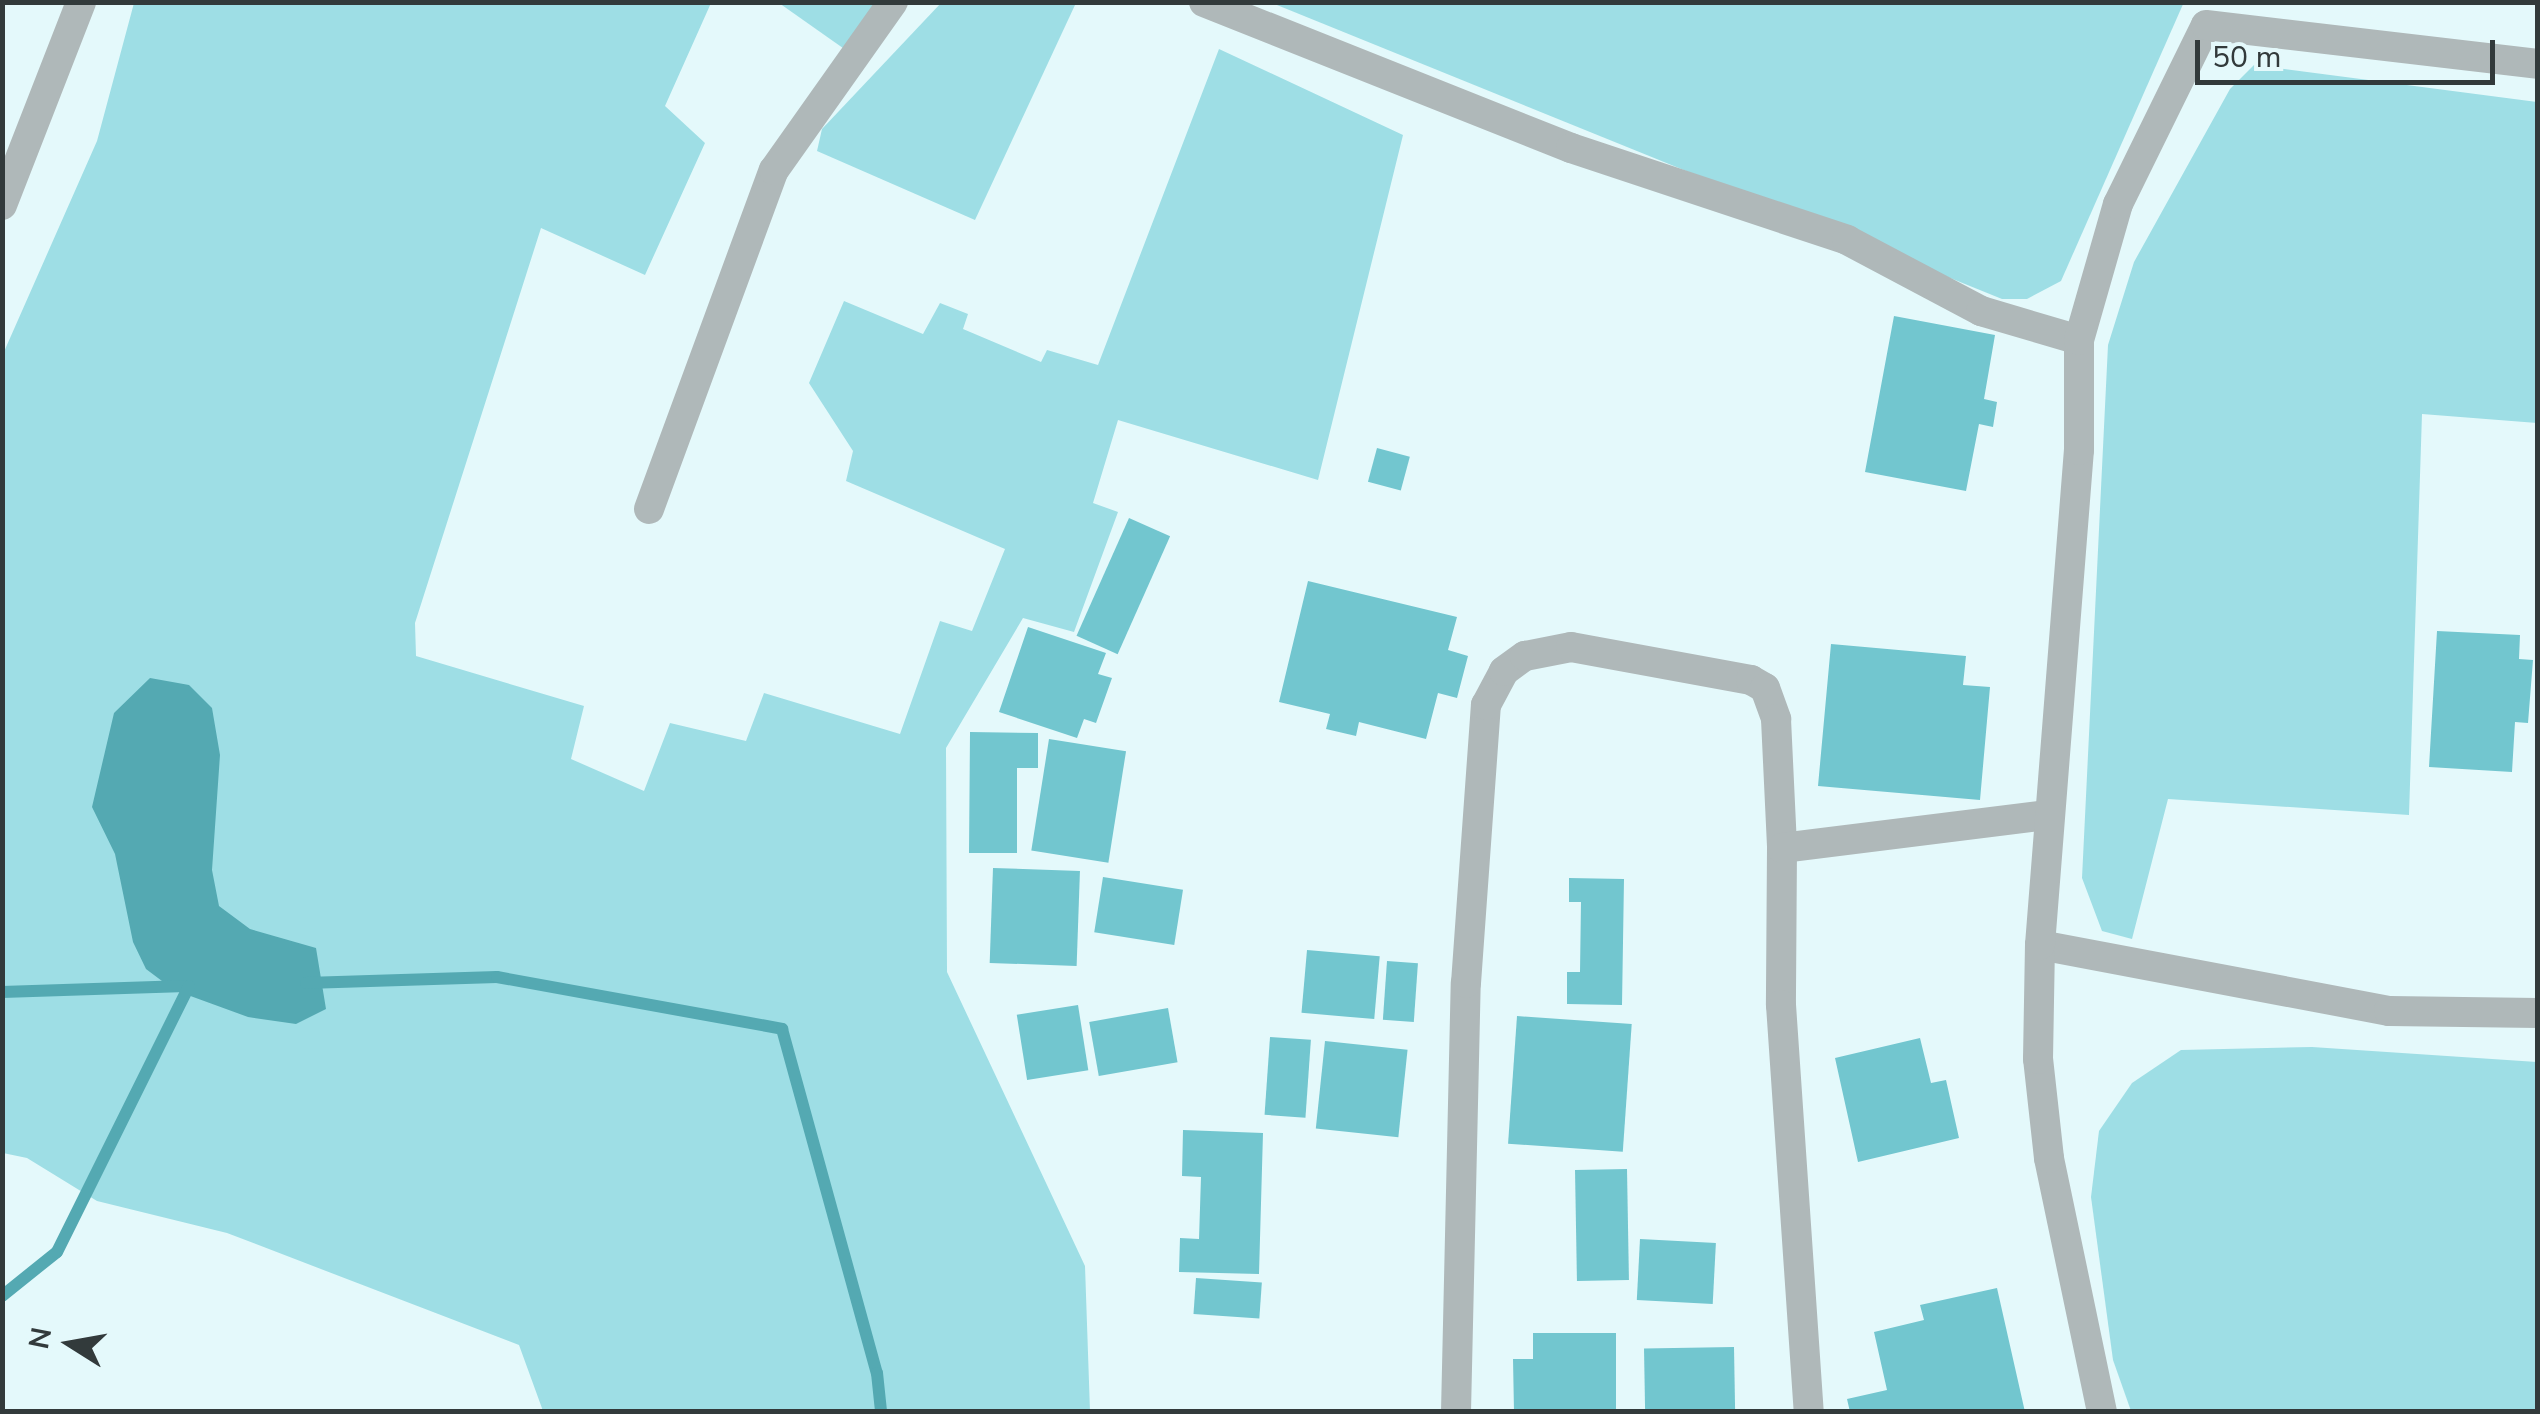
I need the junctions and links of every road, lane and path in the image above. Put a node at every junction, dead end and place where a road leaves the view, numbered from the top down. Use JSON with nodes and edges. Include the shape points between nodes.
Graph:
{"nodes":[{"id":1,"x":81,"y":2,"type":"edge"},
{"id":2,"x":893,"y":2,"type":"edge"},
{"id":3,"x":1204,"y":2,"type":"edge"},
{"id":4,"x":2206,"y":14,"type":"edge"},
{"id":5,"x":2538,"y":64,"type":"edge"},
{"id":6,"x":2,"y":205,"type":"edge"},
{"id":7,"x":2079,"y":340,"type":"junction"},
{"id":8,"x":649,"y":508,"type":"dead end"},
{"id":9,"x":2046,"y":814,"type":"junction"},
{"id":10,"x":1782,"y":848,"type":"junction"},
{"id":11,"x":2040,"y":945,"type":"junction"},
{"id":12,"x":2538,"y":1013,"type":"edge"},
{"id":13,"x":1456,"y":1412,"type":"edge"},
{"id":14,"x":1808,"y":1412,"type":"edge"},
{"id":15,"x":2102,"y":1412,"type":"edge"}],
"edges":[{"from":1,"to":6,"type":"street"},
{"from":2,"to":8,"type":"street","via":[[774,170]]},
{"from":3,"to":7,"type":"street","via":[[1570,148],[1847,240],[1981,311]]},
{"from":4,"to":5,"type":"street"},
{"from":4,"to":7,"type":"street","via":[[2118,204]]},
{"from":7,"to":9,"type":"street","via":[[2079,450]]},
{"from":9,"to":10,"type":"street"},
{"from":9,"to":11,"type":"street"},
{"from":10,"to":13,"type":"street","via":[[1776,720],[1765,688],[1571,647],[1525,656],[1504,671],[1486,705],[1466,983]]},
{"from":10,"to":14,"type":"street","via":[[1782,1006]]},
{"from":11,"to":12,"type":"street","via":[[2389,1011]]},
{"from":11,"to":15,"type":"street","via":[[2038,1060],[2049,1158]]}]}
